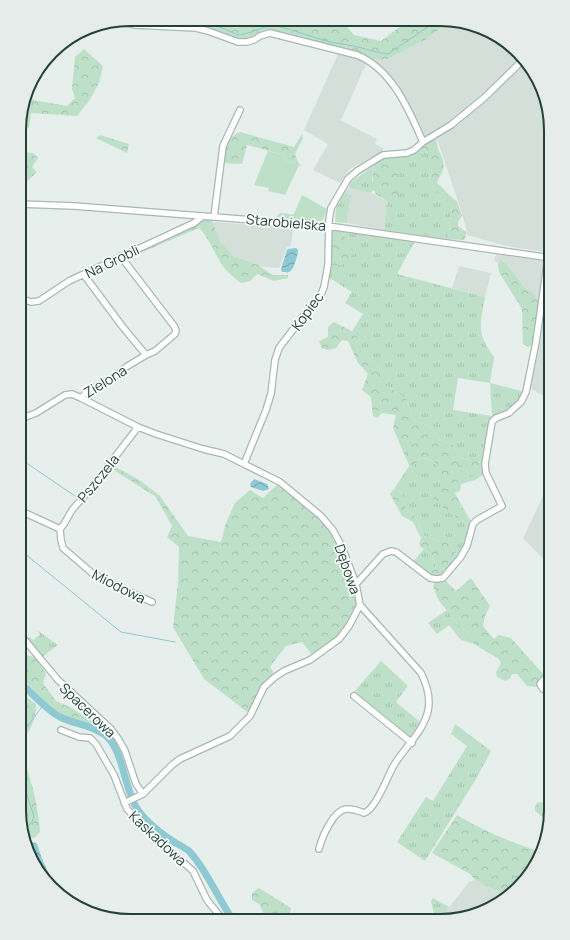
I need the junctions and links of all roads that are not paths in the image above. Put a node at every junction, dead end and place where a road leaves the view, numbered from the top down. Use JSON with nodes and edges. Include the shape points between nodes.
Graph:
{"nodes":[{"id":1,"x":155,"y":26,"type":"edge"},
{"id":2,"x":520,"y":63,"type":"edge"},
{"id":3,"x":240,"y":110,"type":"dead end"},
{"id":4,"x":423,"y":142,"type":"junction"},
{"id":5,"x":26,"y":204,"type":"edge"},
{"id":6,"x":203,"y":216,"type":"junction"},
{"id":7,"x":214,"y":217,"type":"junction"},
{"id":8,"x":328,"y":226,"type":"junction"},
{"id":9,"x":121,"y":256,"type":"junction"},
{"id":10,"x":544,"y":257,"type":"edge"},
{"id":11,"x":84,"y":275,"type":"junction"},
{"id":12,"x":544,"y":294,"type":"edge"},
{"id":13,"x":26,"y":300,"type":"edge"},
{"id":14,"x":146,"y":355,"type":"junction"},
{"id":15,"x":81,"y":398,"type":"junction"},
{"id":16,"x":26,"y":417,"type":"edge"},
{"id":17,"x":138,"y":427,"type":"junction"},
{"id":18,"x":244,"y":464,"type":"junction"},
{"id":19,"x":26,"y":513,"type":"edge"},
{"id":20,"x":60,"y":529,"type":"junction"},
{"id":21,"x":356,"y":584,"type":"junction"},
{"id":22,"x":152,"y":602,"type":"dead end"},
{"id":23,"x":360,"y":605,"type":"junction"},
{"id":24,"x":26,"y":641,"type":"edge"},
{"id":25,"x":544,"y":679,"type":"edge"},
{"id":26,"x":544,"y":690,"type":"edge"},
{"id":27,"x":354,"y":696,"type":"dead end"},
{"id":28,"x":61,"y":730,"type":"dead end"},
{"id":29,"x":412,"y":742,"type":"junction"},
{"id":30,"x":141,"y":795,"type":"junction"},
{"id":31,"x":126,"y":802,"type":"junction"},
{"id":32,"x":318,"y":849,"type":"dead end"},
{"id":33,"x":218,"y":914,"type":"edge"}],
"edges":[{"from":1,"to":4,"type":"street","via":[[196,28],[238,42],[247,42],[270,33],[370,60],[402,97]]},
{"from":2,"to":4,"type":"street","name":"Kopiec","via":[[451,125]]},
{"from":3,"to":7,"type":"street","via":[[223,146]]},
{"from":4,"to":8,"type":"street","name":"Kopiec","via":[[407,153],[383,155],[357,171],[348,179],[331,208]]},
{"from":5,"to":6,"type":"street","name":"Starobielska"},
{"from":6,"to":7,"type":"street","name":"Starobielska"},
{"from":6,"to":9,"type":"street","name":"Na Grobli","via":[[194,223]]},
{"from":7,"to":8,"type":"street","name":"Starobielska"},
{"from":8,"to":10,"type":"street","name":"Starobielska"},
{"from":8,"to":18,"type":"street","name":"Kopiec","via":[[328,265],[324,287],[320,297],[279,348],[270,400]]},
{"from":9,"to":11,"type":"street","name":"Na Grobli"},
{"from":9,"to":14,"type":"street","name":"Zielona","via":[[176,330],[175,334],[155,351]]},
{"from":11,"to":13,"type":"street","name":"Na Grobli","via":[[69,281],[39,301]]},
{"from":11,"to":14,"type":"street"},
{"from":12,"to":21,"type":"street","via":[[526,392],[521,402],[509,413],[492,422],[485,464],[486,473],[502,506],[476,520],[467,546],[443,578],[430,578],[396,552],[391,551],[383,554]]},
{"from":14,"to":15,"type":"street","name":"Zielona"},
{"from":15,"to":16,"type":"street","name":"Zielona","via":[[72,394],[66,395]]},
{"from":15,"to":17,"type":"street","name":"Dębowa"},
{"from":17,"to":18,"type":"street","name":"Dębowa","via":[[224,454]]},
{"from":17,"to":20,"type":"street","name":"Pszczela","via":[[72,510]]},
{"from":18,"to":21,"type":"street","name":"Dębowa","via":[[280,482],[321,516],[333,530],[342,547]]},
{"from":19,"to":20,"type":"street"},
{"from":20,"to":22,"type":"street","name":"Miodowa","via":[[63,548],[92,574]]},
{"from":21,"to":23,"type":"street","name":"Dębowa"},
{"from":23,"to":29,"type":"street","via":[[415,665],[425,681],[430,701]]},
{"from":23,"to":30,"type":"street","name":"Dębowa","via":[[339,640],[310,660],[284,671],[264,687],[250,716],[235,732],[172,765]]},
{"from":24,"to":30,"type":"street","name":"Spacerowa","via":[[58,680],[111,729],[125,751]]},
{"from":25,"to":26,"type":"street","via":[[540,684]]},
{"from":27,"to":29,"type":"street"},
{"from":28,"to":31,"type":"street","name":"Kaskadowa","via":[[90,738],[96,744]]},
{"from":29,"to":32,"type":"street","via":[[395,764],[372,808],[364,813],[348,808],[341,810],[330,823]]},
{"from":30,"to":31,"type":"street","name":"Dębowa"},
{"from":31,"to":33,"type":"street","name":"Kaskadowa","via":[[127,809],[149,832],[193,871],[207,900]]}]}
